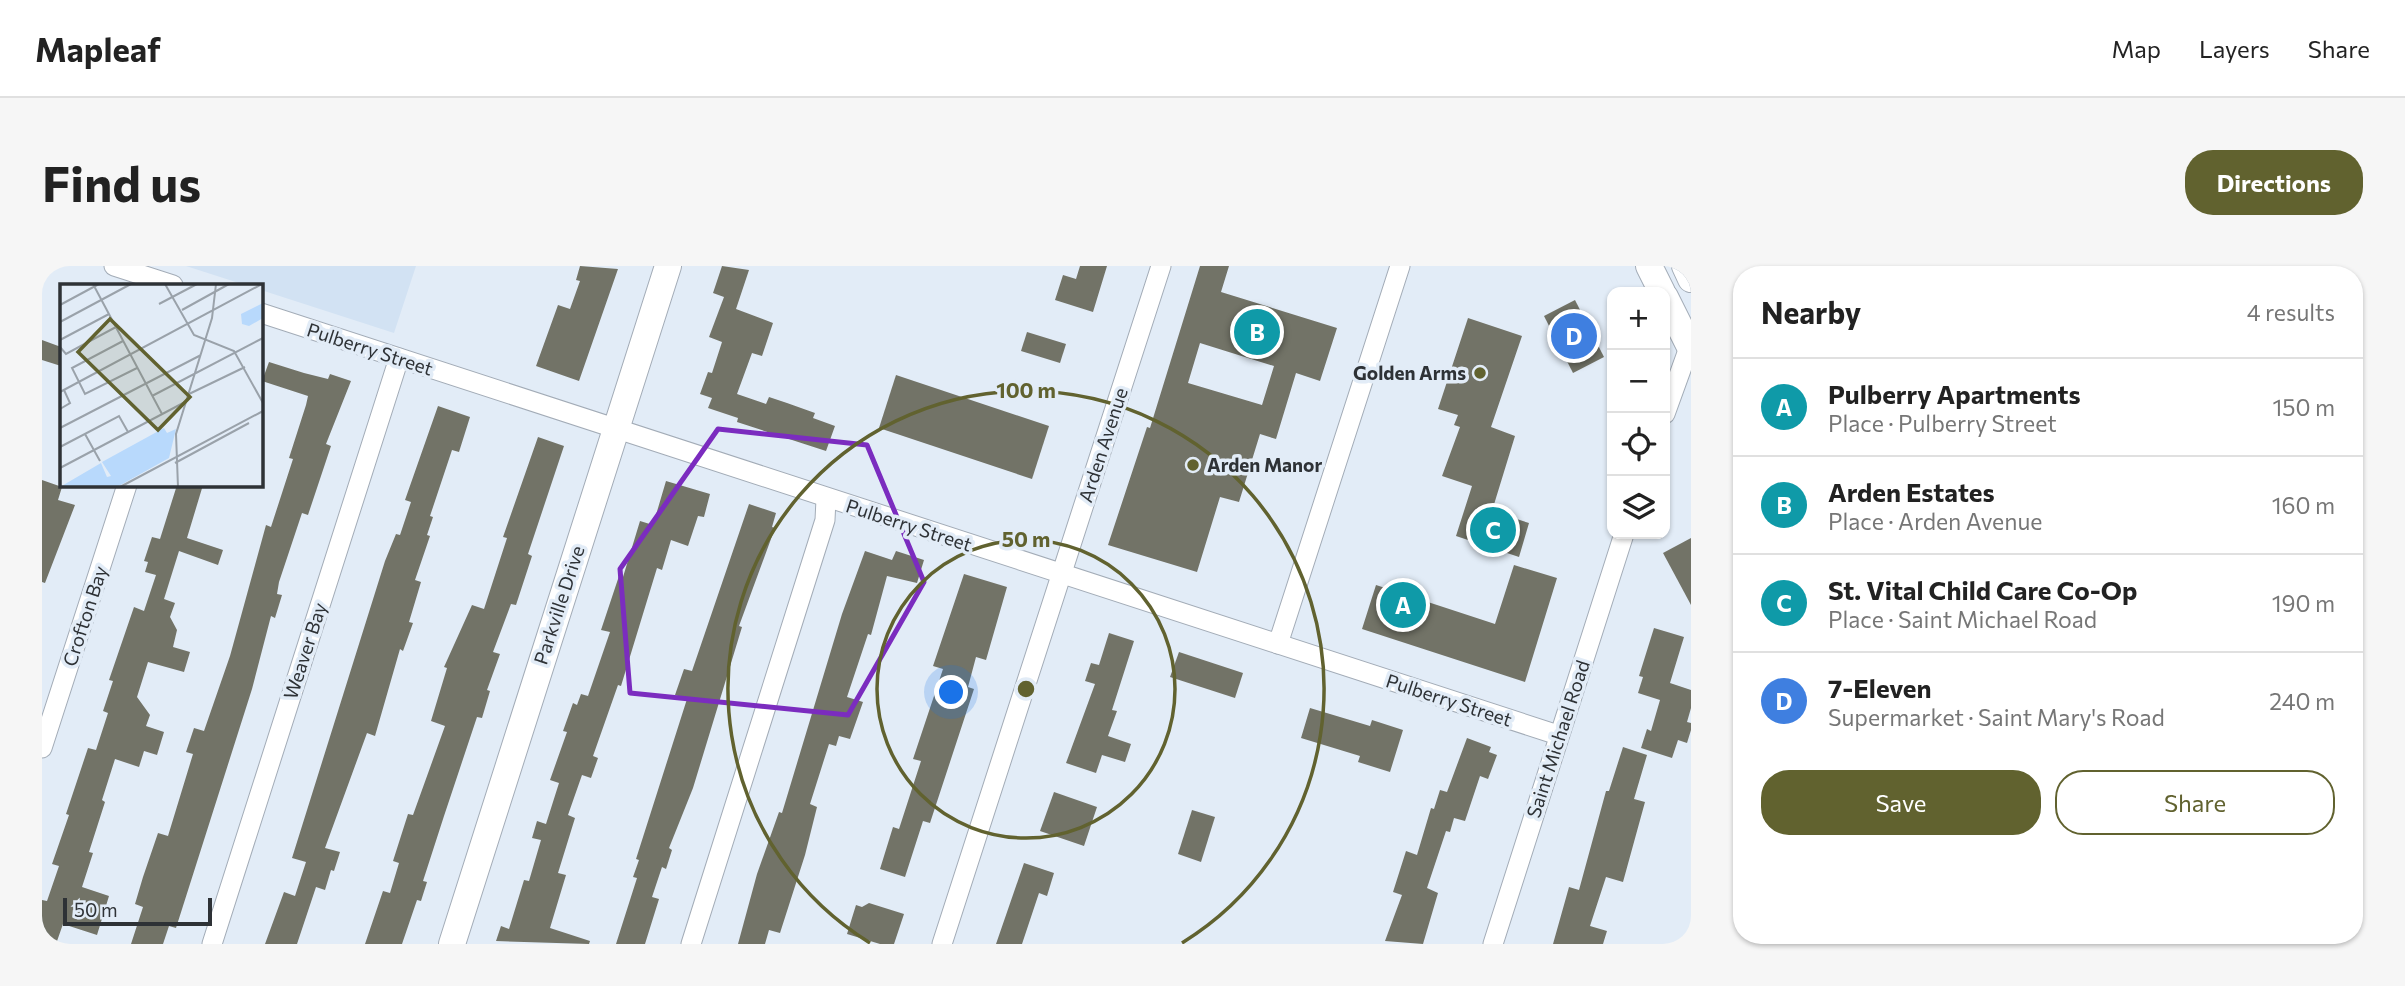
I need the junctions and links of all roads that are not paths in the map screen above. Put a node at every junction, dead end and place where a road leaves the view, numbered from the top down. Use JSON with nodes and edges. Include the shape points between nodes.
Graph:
{"nodes":[{"id":1,"x":114,"y":266,"type":"edge"},
{"id":2,"x":668,"y":266,"type":"edge"},
{"id":3,"x":1161,"y":266,"type":"edge"},
{"id":4,"x":1400,"y":266,"type":"edge"},
{"id":5,"x":1649,"y":266,"type":"edge"},
{"id":6,"x":1685,"y":266,"type":"edge"},
{"id":7,"x":1691,"y":279,"type":"edge"},
{"id":8,"x":170,"y":284,"type":"edge"},
{"id":9,"x":1660,"y":287,"type":"edge"},
{"id":10,"x":1670,"y":307,"type":"edge"},
{"id":11,"x":262,"y":313,"type":"edge"},
{"id":12,"x":1690,"y":345,"type":"edge"},
{"id":13,"x":399,"y":358,"type":"junction"},
{"id":14,"x":1665,"y":413,"type":"edge"},
{"id":15,"x":615,"y":430,"type":"junction"},
{"id":16,"x":127,"y":486,"type":"edge"},
{"id":17,"x":827,"y":499,"type":"junction"},
{"id":18,"x":1622,"y":539,"type":"edge"},
{"id":19,"x":1061,"y":573,"type":"junction"},
{"id":20,"x":1278,"y":644,"type":"junction"},
{"id":21,"x":1558,"y":735,"type":"junction"},
{"id":22,"x":42,"y":748,"type":"edge"},
{"id":23,"x":212,"y":944,"type":"edge"},
{"id":24,"x":452,"y":944,"type":"edge"},
{"id":25,"x":691,"y":944,"type":"edge"},
{"id":26,"x":942,"y":944,"type":"edge"},
{"id":27,"x":1493,"y":944,"type":"edge"}],
"edges":[{"from":1,"to":8,"type":"street"},
{"from":2,"to":15,"type":"street","name":"Parkville Drive"},
{"from":3,"to":19,"type":"street","name":"Arden Avenue"},
{"from":4,"to":20,"type":"street"},
{"from":5,"to":9,"type":"street"},
{"from":6,"to":7,"type":"street"},
{"from":10,"to":12,"type":"street"},
{"from":11,"to":13,"type":"street","name":"Pulberry Street"},
{"from":12,"to":14,"type":"street"},
{"from":13,"to":15,"type":"street","name":"Pulberry Street"},
{"from":13,"to":23,"type":"street","name":"Weaver Bay"},
{"from":15,"to":17,"type":"street","name":"Pulberry Street"},
{"from":15,"to":24,"type":"street","name":"Parkville Drive"},
{"from":16,"to":22,"type":"street","name":"Crofton Bay"},
{"from":17,"to":19,"type":"street","name":"Pulberry Street"},
{"from":17,"to":25,"type":"street","via":[[825,520]]},
{"from":18,"to":21,"type":"street","name":"Saint Michael Road"},
{"from":19,"to":20,"type":"street","name":"Pulberry Street"},
{"from":19,"to":26,"type":"street","name":"Arden Avenue"},
{"from":20,"to":21,"type":"street","name":"Pulberry Street"},
{"from":21,"to":27,"type":"street","name":"Saint Michael Road"}]}
